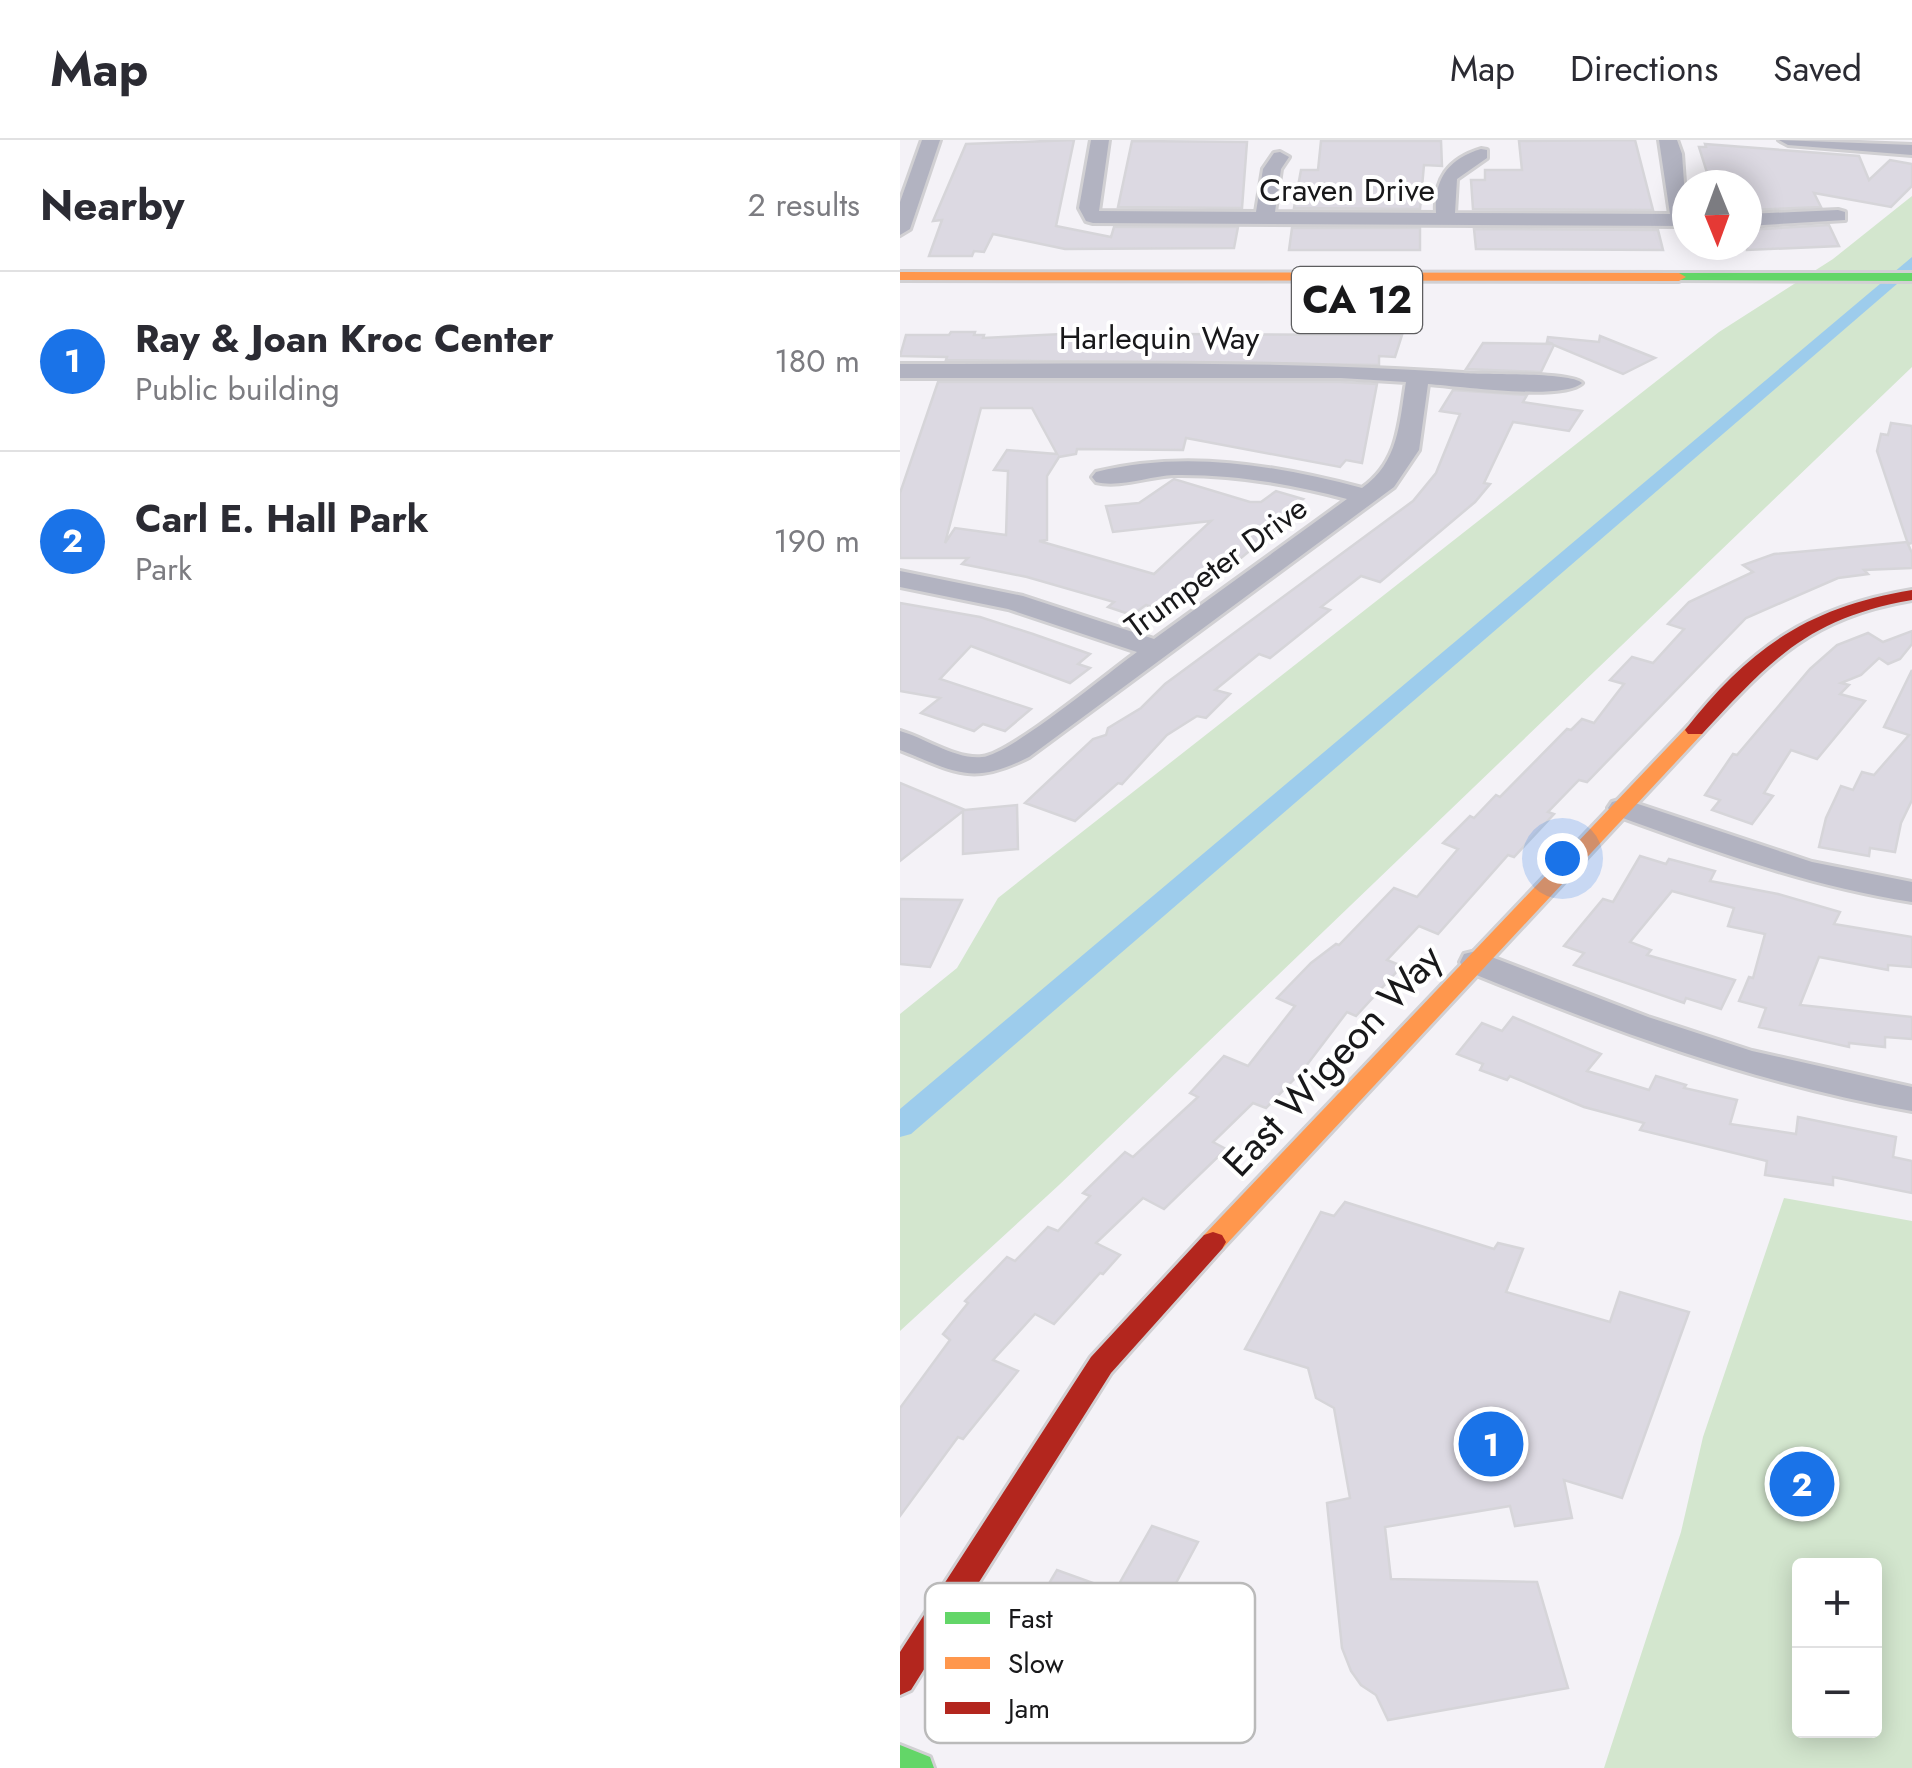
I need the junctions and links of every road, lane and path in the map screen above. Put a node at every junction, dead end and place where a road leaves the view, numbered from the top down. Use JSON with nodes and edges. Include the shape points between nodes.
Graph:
{"nodes":[{"id":1,"x":931,"y":140,"type":"edge"},
{"id":2,"x":1100,"y":140,"type":"edge"},
{"id":3,"x":1668,"y":140,"type":"edge"},
{"id":4,"x":1788,"y":140,"type":"edge"},
{"id":5,"x":1912,"y":150,"type":"edge"},
{"id":6,"x":1481,"y":154,"type":"dead end"},
{"id":7,"x":1280,"y":157,"type":"dead end"},
{"id":8,"x":1672,"y":170,"type":"edge"},
{"id":9,"x":1838,"y":216,"type":"dead end"},
{"id":10,"x":1762,"y":219,"type":"edge"},
{"id":11,"x":1264,"y":220,"type":"junction"},
{"id":12,"x":1446,"y":220,"type":"junction"},
{"id":13,"x":1672,"y":220,"type":"edge"},
{"id":14,"x":900,"y":228,"type":"edge"},
{"id":15,"x":900,"y":276,"type":"edge"},
{"id":16,"x":1912,"y":277,"type":"edge"},
{"id":17,"x":1085,"y":300,"type":"dead end"},
{"id":18,"x":1642,"y":300,"type":"dead end"},
{"id":19,"x":1418,"y":374,"type":"junction"},
{"id":20,"x":901,"y":375,"type":"edge"},
{"id":21,"x":1571,"y":382,"type":"dead end"},
{"id":22,"x":1104,"y":477,"type":"dead end"},
{"id":23,"x":1367,"y":497,"type":"junction"},
{"id":24,"x":900,"y":579,"type":"edge"},
{"id":25,"x":1912,"y":595,"type":"edge"},
{"id":26,"x":1159,"y":650,"type":"junction"},
{"id":27,"x":900,"y":740,"type":"edge"},
{"id":28,"x":1623,"y":808,"type":"junction"},
{"id":29,"x":1912,"y":892,"type":"edge"},
{"id":30,"x":1476,"y":962,"type":"junction"},
{"id":31,"x":1912,"y":1098,"type":"edge"},
{"id":32,"x":962,"y":1583,"type":"edge"},
{"id":33,"x":925,"y":1641,"type":"edge"},
{"id":34,"x":900,"y":1680,"type":"edge"},
{"id":35,"x":900,"y":1761,"type":"edge"},
{"id":36,"x":918,"y":1768,"type":"edge"}],
"edges":[{"from":1,"to":14,"type":"street"},
{"from":2,"to":11,"type":"street","name":"Craven Drive","via":[[1088,208],[1093,218]]},
{"from":3,"to":8,"type":"street"},
{"from":4,"to":5,"type":"street"},
{"from":6,"to":12,"type":"street","via":[[1448,174]]},
{"from":7,"to":11,"type":"street"},
{"from":9,"to":10,"type":"street"},
{"from":11,"to":12,"type":"street","name":"Craven Drive"},
{"from":12,"to":13,"type":"street","name":"Craven Drive"},
{"from":15,"to":16,"type":"main road","number":"CA 12"},
{"from":17,"to":18,"type":"main road","number":"CA 12"},
{"from":19,"to":20,"type":"street","name":"Harlequin Way"},
{"from":19,"to":21,"type":"street","name":"Harlequin Way"},
{"from":19,"to":23,"type":"street","name":"Trumpeter Drive","via":[[1407,450]]},
{"from":22,"to":23,"type":"street","via":[[1216,468]]},
{"from":23,"to":26,"type":"street","name":"Trumpeter Drive"},
{"from":24,"to":26,"type":"street","via":[[1014,602]]},
{"from":25,"to":28,"type":"main road","name":"East Wigeon Way","via":[[1823,614],[1774,646]]},
{"from":26,"to":27,"type":"street","name":"Trumpeter Drive","via":[[987,768]]},
{"from":28,"to":29,"type":"street","via":[[1778,864]]},
{"from":28,"to":30,"type":"main road","name":"East Wigeon Way"},
{"from":30,"to":31,"type":"street","via":[[1705,1051],[1815,1082]]},
{"from":30,"to":32,"type":"main road","name":"East Wigeon Way","via":[[1101,1365]]},
{"from":33,"to":34,"type":"main road","name":"East Wigeon Way"},
{"from":35,"to":36,"type":"main road"}]}
